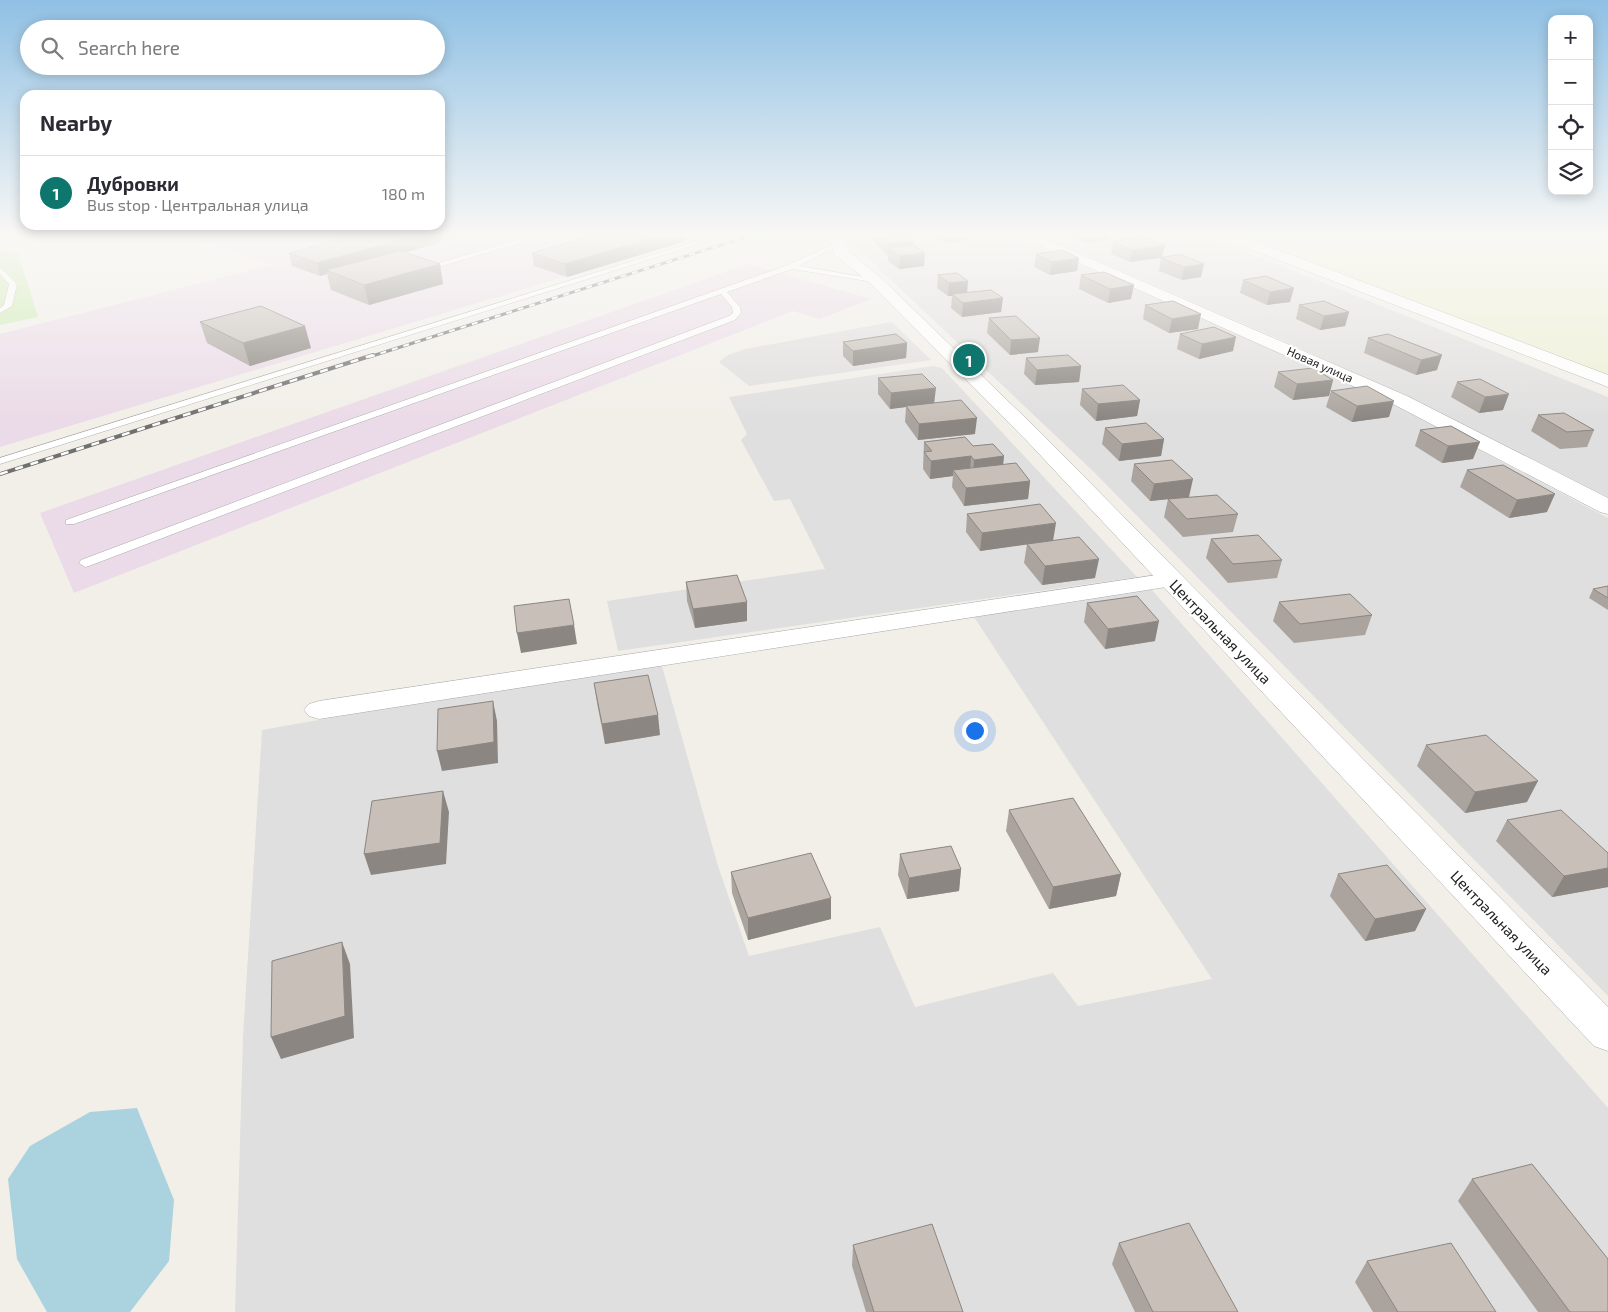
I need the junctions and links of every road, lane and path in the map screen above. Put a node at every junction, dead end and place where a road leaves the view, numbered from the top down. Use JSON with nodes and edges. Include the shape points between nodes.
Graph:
{"nodes":[{"id":1,"x":10,"y":297,"type":"edge"},
{"id":2,"x":525,"y":297,"type":"edge"},
{"id":3,"x":704,"y":297,"type":"edge"},
{"id":4,"x":727,"y":297,"type":"edge"},
{"id":5,"x":893,"y":297,"type":"edge"},
{"id":6,"x":1166,"y":297,"type":"edge"},
{"id":7,"x":1389,"y":297,"type":"edge"},
{"id":8,"x":0,"y":311,"type":"edge"},
{"id":9,"x":1608,"y":381,"type":"edge"},
{"id":10,"x":0,"y":461,"type":"edge"},
{"id":11,"x":1608,"y":507,"type":"edge"},
{"id":12,"x":70,"y":522,"type":"dead end"},
{"id":13,"x":85,"y":563,"type":"dead end"},
{"id":14,"x":1170,"y":580,"type":"junction"},
{"id":15,"x":319,"y":710,"type":"dead end"},
{"id":16,"x":1608,"y":1034,"type":"edge"}],
"edges":[{"from":1,"to":8,"type":"lane","via":[[8,306]]},
{"from":2,"to":10,"type":"lane"},
{"from":3,"to":12,"type":"lane"},
{"from":4,"to":13,"type":"lane","via":[[736,307],[737,313],[732,318]]},
{"from":5,"to":14,"type":"street","name":"Центральная улица","via":[[1033,436]]},
{"from":6,"to":11,"type":"street","name":"Новая улица","via":[[1400,400]]},
{"from":7,"to":9,"type":"street"},
{"from":14,"to":15,"type":"street"},
{"from":14,"to":16,"type":"street","name":"Центральная улица"}]}
